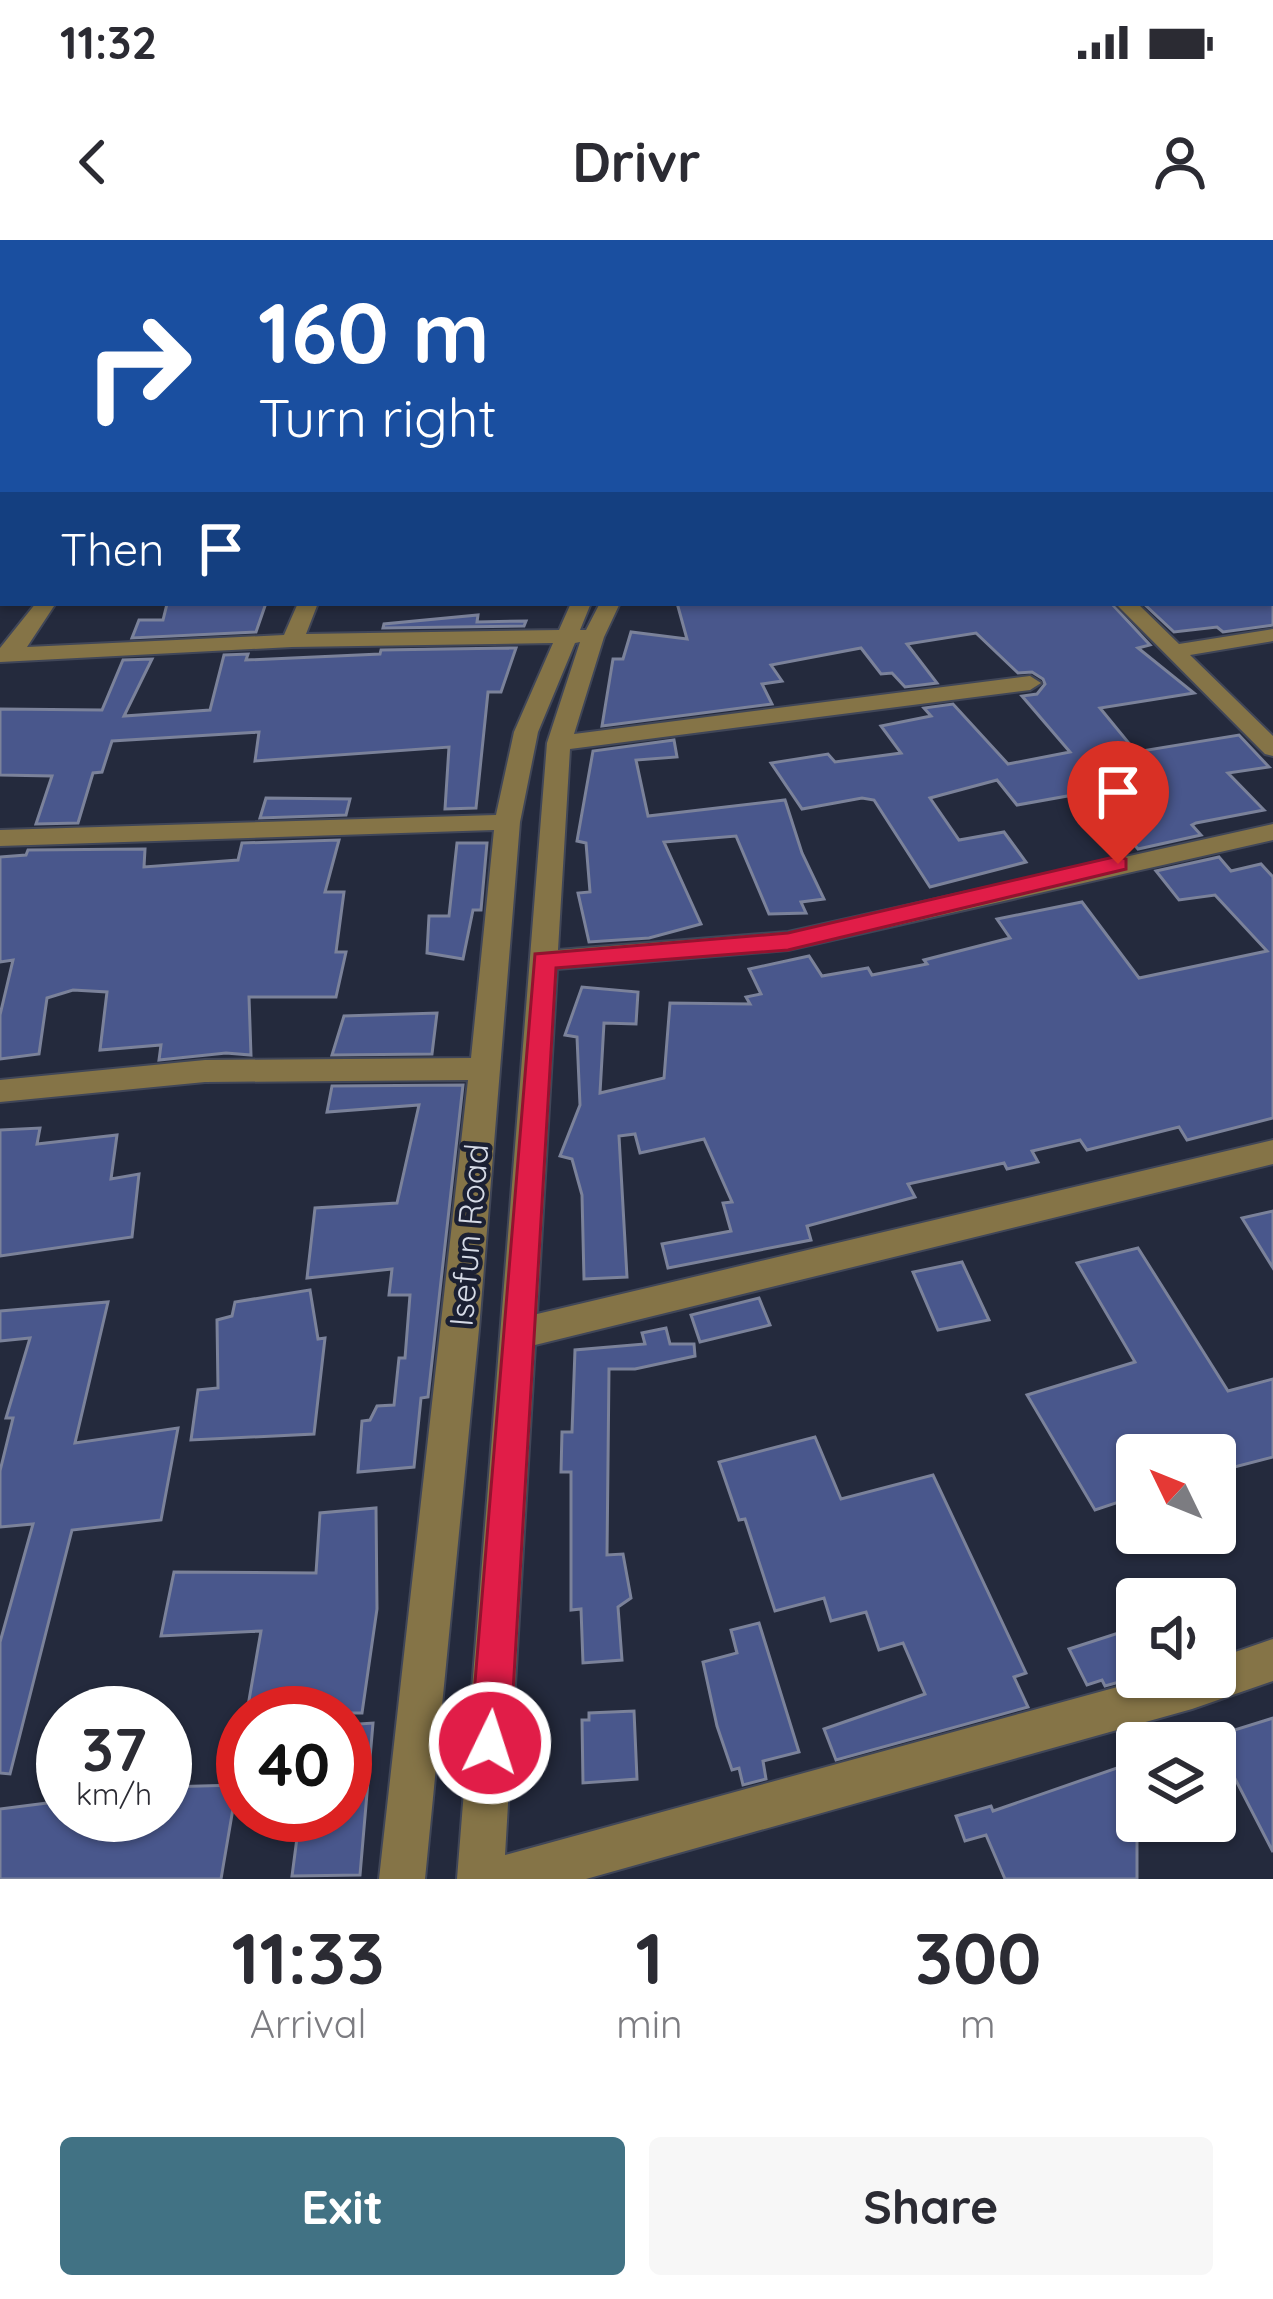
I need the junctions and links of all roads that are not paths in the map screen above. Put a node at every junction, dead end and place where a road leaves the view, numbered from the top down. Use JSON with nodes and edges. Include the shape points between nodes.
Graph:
{"nodes":[{"id":1,"x":44,"y":606,"type":"edge"},
{"id":2,"x":307,"y":606,"type":"edge"},
{"id":3,"x":579,"y":606,"type":"edge"},
{"id":4,"x":609,"y":606,"type":"edge"},
{"id":5,"x":1128,"y":606,"type":"edge"},
{"id":6,"x":566,"y":635,"type":"junction"},
{"id":7,"x":1273,"y":635,"type":"edge"},
{"id":8,"x":593,"y":638,"type":"junction"},
{"id":9,"x":292,"y":641,"type":"junction"},
{"id":10,"x":1175,"y":651,"type":"junction"},
{"id":11,"x":6,"y":655,"type":"edge"},
{"id":12,"x":1030,"y":683,"type":"dead end"},
{"id":13,"x":559,"y":743,"type":"junction"},
{"id":14,"x":1273,"y":748,"type":"edge"},
{"id":15,"x":507,"y":822,"type":"junction"},
{"id":16,"x":1273,"y":832,"type":"edge"},
{"id":17,"x":0,"y":838,"type":"edge"},
{"id":18,"x":544,"y":961,"type":"junction"},
{"id":19,"x":482,"y":1069,"type":"junction"},
{"id":20,"x":0,"y":1091,"type":"edge"},
{"id":21,"x":1273,"y":1152,"type":"edge"},
{"id":22,"x":518,"y":1334,"type":"junction"},
{"id":23,"x":1273,"y":1660,"type":"edge"},
{"id":24,"x":402,"y":1879,"type":"edge"},
{"id":25,"x":480,"y":1879,"type":"edge"},
{"id":26,"x":503,"y":1879,"type":"edge"}],
"edges":[{"from":1,"to":11,"type":"street"},
{"from":2,"to":9,"type":"street"},
{"from":3,"to":6,"type":"street","name":"Isefun Road"},
{"from":4,"to":8,"type":"street","name":"Isefun Road"},
{"from":5,"to":10,"type":"street"},
{"from":6,"to":8,"type":"street"},
{"from":6,"to":9,"type":"street"},
{"from":6,"to":15,"type":"street","name":"Isefun Road","via":[[526,733]]},
{"from":7,"to":10,"type":"street"},
{"from":8,"to":13,"type":"street","name":"Isefun Road"},
{"from":9,"to":11,"type":"street"},
{"from":10,"to":14,"type":"street"},
{"from":12,"to":13,"type":"street"},
{"from":13,"to":18,"type":"street","name":"Isefun Road"},
{"from":15,"to":17,"type":"street"},
{"from":15,"to":19,"type":"street","name":"Isefun Road"},
{"from":16,"to":18,"type":"street","via":[[788,941]]},
{"from":18,"to":22,"type":"street","name":"Isefun Road"},
{"from":19,"to":20,"type":"street","via":[[205,1071]]},
{"from":19,"to":24,"type":"street","name":"Isefun Road"},
{"from":21,"to":22,"type":"street"},
{"from":22,"to":25,"type":"street","name":"Isefun Road"},
{"from":23,"to":26,"type":"street"}]}
